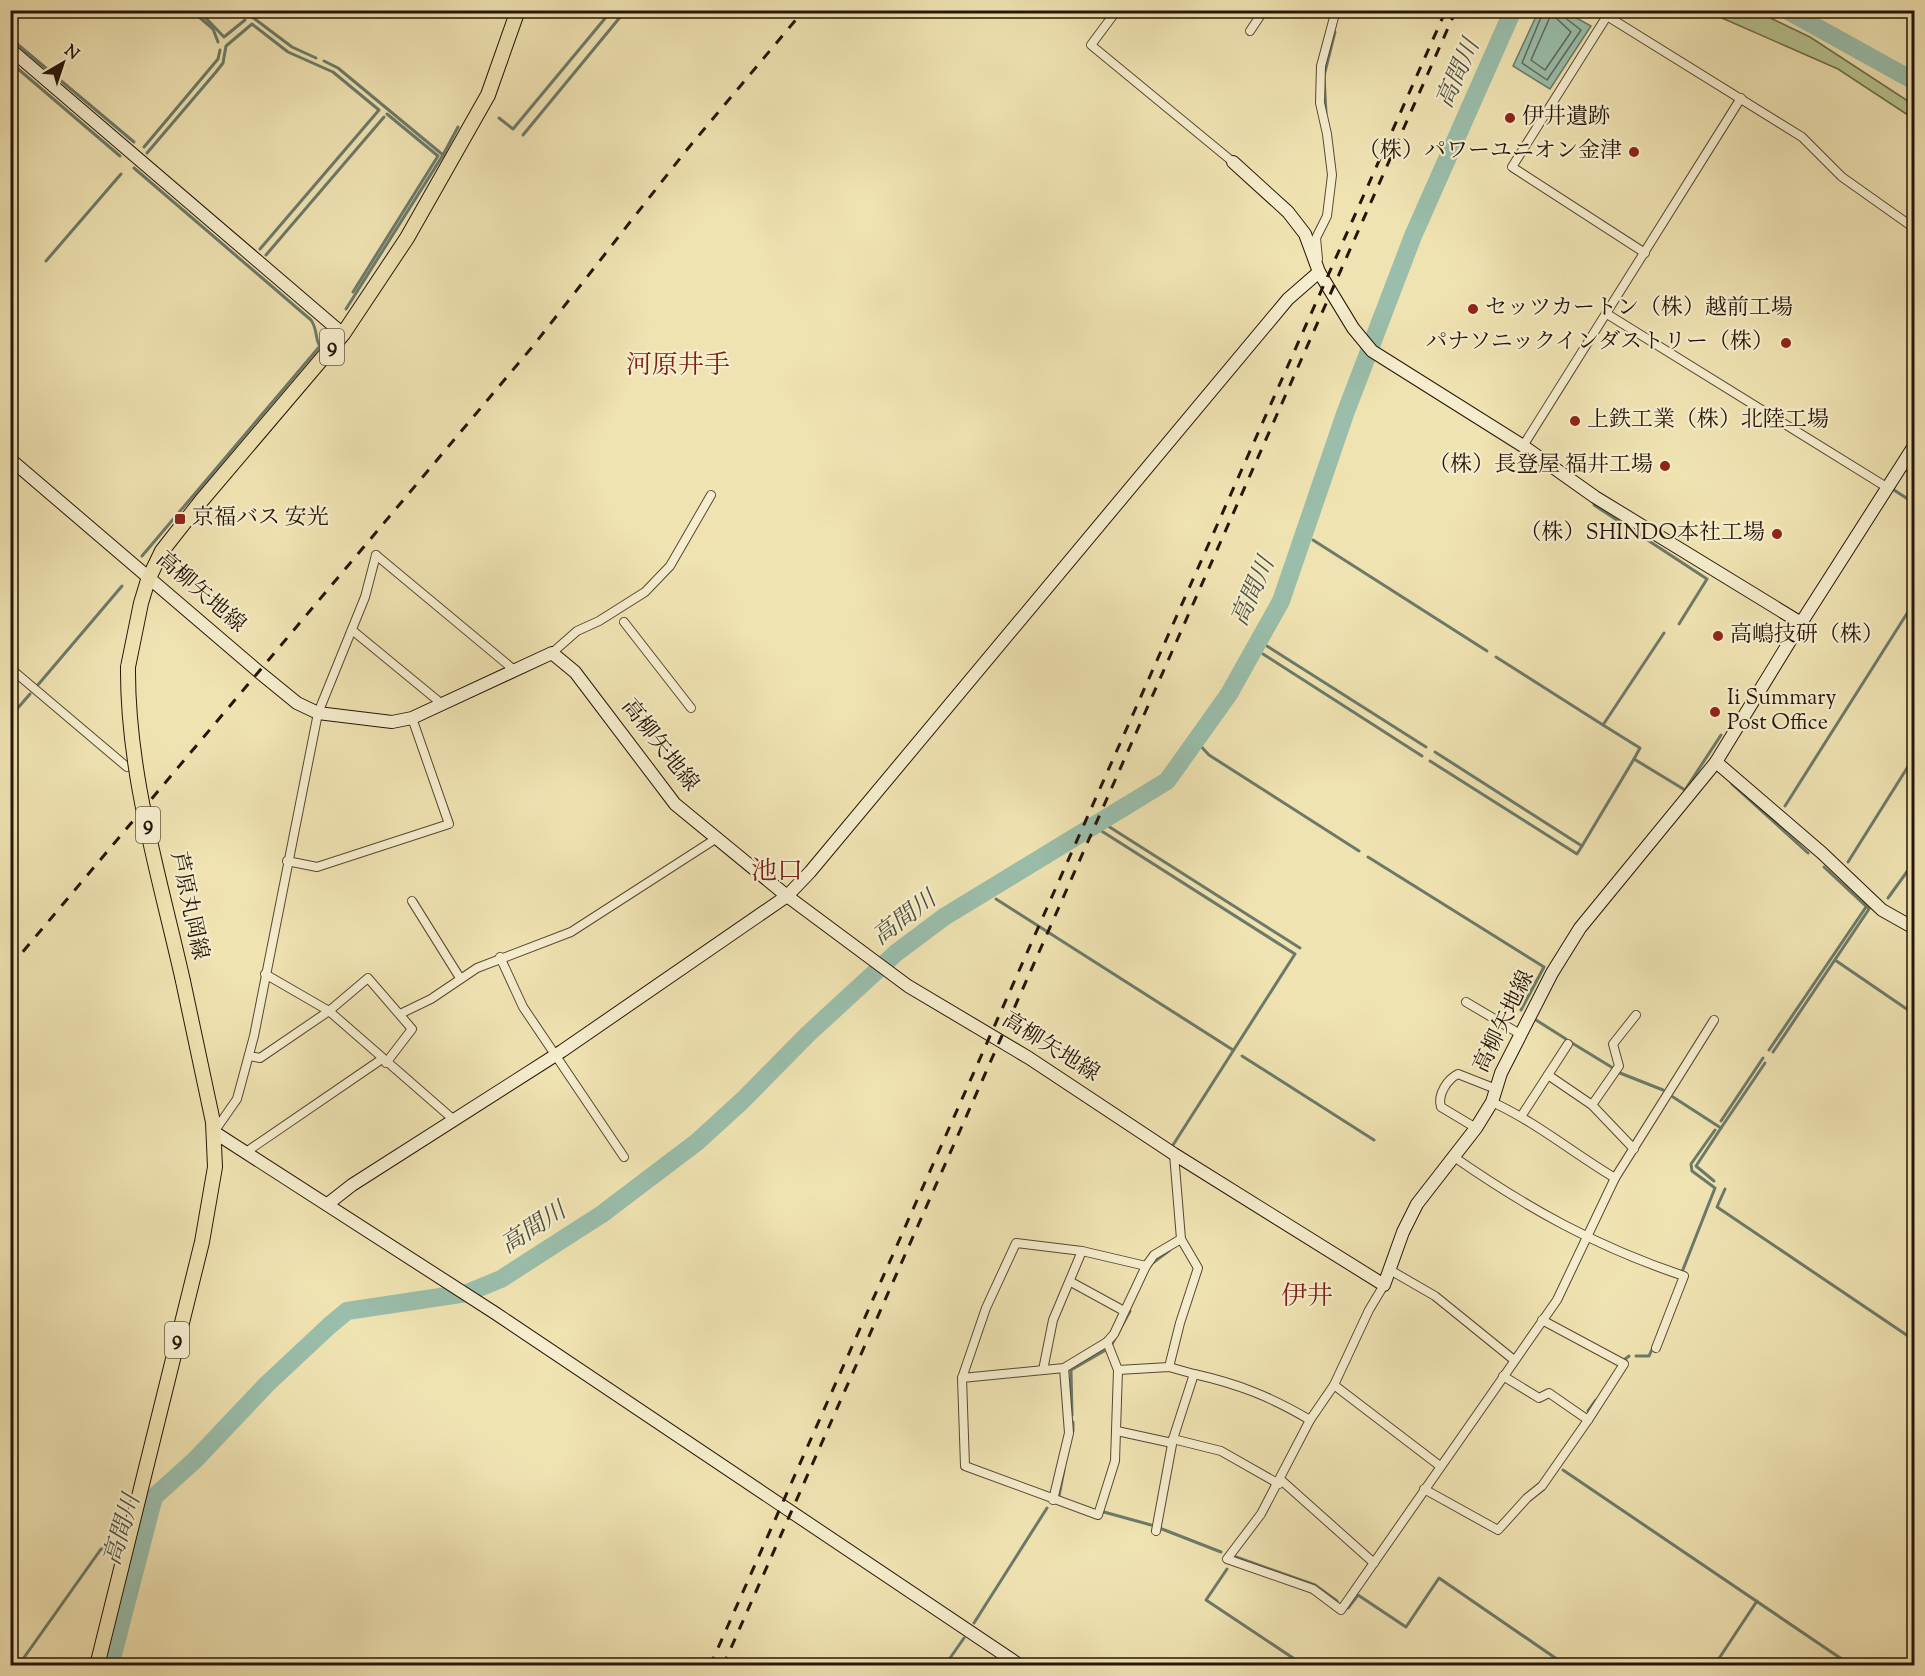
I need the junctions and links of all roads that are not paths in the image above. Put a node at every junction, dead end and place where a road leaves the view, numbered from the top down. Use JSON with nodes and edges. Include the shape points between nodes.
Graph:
{"nodes":[{"id":1,"x":518,"y":10,"type":"edge"},
{"id":2,"x":1118,"y":10,"type":"edge"},
{"id":3,"x":1264,"y":10,"type":"edge"},
{"id":4,"x":1336,"y":10,"type":"edge"},
{"id":5,"x":1250,"y":31,"type":"dead end"},
{"id":6,"x":10,"y":50,"type":"edge"},
{"id":7,"x":1741,"y":98,"type":"junction"},
{"id":8,"x":1233,"y":162,"type":"joint"},
{"id":9,"x":1914,"y":228,"type":"edge"},
{"id":10,"x":1645,"y":253,"type":"junction"},
{"id":11,"x":1319,"y":272,"type":"junction"},
{"id":12,"x":1606,"y":314,"type":"junction"},
{"id":13,"x":343,"y":334,"type":"junction"},
{"id":14,"x":1523,"y":446,"type":"junction"},
{"id":15,"x":1914,"y":446,"type":"edge"},
{"id":16,"x":10,"y":459,"type":"edge"},
{"id":17,"x":1888,"y":488,"type":"junction"},
{"id":18,"x":711,"y":495,"type":"dead end"},
{"id":19,"x":149,"y":577,"type":"junction"},
{"id":20,"x":624,"y":622,"type":"dead end"},
{"id":21,"x":1801,"y":623,"type":"junction"},
{"id":22,"x":352,"y":630,"type":"junction"},
{"id":23,"x":552,"y":653,"type":"junction"},
{"id":24,"x":10,"y":668,"type":"edge"},
{"id":25,"x":513,"y":669,"type":"junction"},
{"id":26,"x":442,"y":704,"type":"junction"},
{"id":27,"x":691,"y":708,"type":"dead end"},
{"id":28,"x":318,"y":713,"type":"junction"},
{"id":29,"x":412,"y":717,"type":"junction"},
{"id":30,"x":1716,"y":762,"type":"junction"},
{"id":31,"x":127,"y":767,"type":"dead end"},
{"id":32,"x":717,"y":838,"type":"junction"},
{"id":33,"x":287,"y":861,"type":"junction"},
{"id":34,"x":787,"y":896,"type":"junction"},
{"id":35,"x":412,"y":901,"type":"dead end"},
{"id":36,"x":1914,"y":928,"type":"edge"},
{"id":37,"x":500,"y":957,"type":"junction"},
{"id":38,"x":265,"y":974,"type":"junction"},
{"id":39,"x":460,"y":978,"type":"junction"},
{"id":40,"x":1466,"y":1002,"type":"dead end"},
{"id":41,"x":329,"y":1011,"type":"junction"},
{"id":42,"x":400,"y":1014,"type":"junction"},
{"id":43,"x":1636,"y":1015,"type":"dead end"},
{"id":44,"x":1714,"y":1020,"type":"dead end"},
{"id":45,"x":1520,"y":1034,"type":"junction"},
{"id":46,"x":1568,"y":1044,"type":"dead end"},
{"id":47,"x":555,"y":1055,"type":"junction"},
{"id":48,"x":249,"y":1056,"type":"junction"},
{"id":49,"x":384,"y":1061,"type":"junction"},
{"id":50,"x":1548,"y":1075,"type":"junction"},
{"id":51,"x":1494,"y":1096,"type":"junction"},
{"id":52,"x":1592,"y":1105,"type":"junction"},
{"id":53,"x":1522,"y":1115,"type":"junction"},
{"id":54,"x":454,"y":1120,"type":"junction"},
{"id":55,"x":1476,"y":1128,"type":"junction"},
{"id":56,"x":214,"y":1132,"type":"junction"},
{"id":57,"x":1634,"y":1149,"type":"junction"},
{"id":58,"x":246,"y":1152,"type":"junction"},
{"id":59,"x":1174,"y":1154,"type":"junction"},
{"id":60,"x":624,"y":1157,"type":"dead end"},
{"id":61,"x":1454,"y":1157,"type":"junction"},
{"id":62,"x":1615,"y":1178,"type":"junction"},
{"id":63,"x":328,"y":1203,"type":"junction"},
{"id":64,"x":1587,"y":1237,"type":"junction"},
{"id":65,"x":1181,"y":1239,"type":"junction"},
{"id":66,"x":1082,"y":1251,"type":"junction"},
{"id":67,"x":1146,"y":1266,"type":"junction"},
{"id":68,"x":1390,"y":1270,"type":"junction"},
{"id":69,"x":1071,"y":1282,"type":"junction"},
{"id":70,"x":1384,"y":1285,"type":"junction"},
{"id":71,"x":1124,"y":1311,"type":"junction"},
{"id":72,"x":1542,"y":1320,"type":"junction"},
{"id":73,"x":1107,"y":1342,"type":"junction"},
{"id":74,"x":1656,"y":1348,"type":"dead end"},
{"id":75,"x":1514,"y":1360,"type":"junction"},
{"id":76,"x":1169,"y":1367,"type":"junction"},
{"id":77,"x":1064,"y":1368,"type":"junction"},
{"id":78,"x":1043,"y":1370,"type":"junction"},
{"id":79,"x":1118,"y":1370,"type":"junction"},
{"id":80,"x":1194,"y":1374,"type":"junction"},
{"id":81,"x":1503,"y":1376,"type":"junction"},
{"id":82,"x":962,"y":1378,"type":"junction"},
{"id":83,"x":1334,"y":1385,"type":"junction"},
{"id":84,"x":1310,"y":1420,"type":"junction"},
{"id":85,"x":1588,"y":1420,"type":"junction"},
{"id":86,"x":1116,"y":1431,"type":"junction"},
{"id":87,"x":1172,"y":1441,"type":"junction"},
{"id":88,"x":1440,"y":1466,"type":"junction"},
{"id":89,"x":1280,"y":1482,"type":"junction"},
{"id":90,"x":1424,"y":1489,"type":"junction"},
{"id":91,"x":1053,"y":1500,"type":"junction"},
{"id":92,"x":1156,"y":1531,"type":"dead end"},
{"id":93,"x":1374,"y":1563,"type":"junction"},
{"id":94,"x":98,"y":1665,"type":"edge"},
{"id":95,"x":1021,"y":1665,"type":"edge"}],
"edges":[{"from":1,"to":13,"type":"main road","number":"9","via":[[480,110],[407,238]]},
{"from":2,"to":8,"type":"street","via":[[1091,45]]},
{"from":3,"to":5,"type":"street"},
{"from":4,"to":11,"type":"street","via":[[1321,66],[1320,103],[1332,175],[1327,216],[1316,238]]},
{"from":6,"to":13,"type":"street"},
{"from":7,"to":9,"type":"street","via":[[1802,138],[1842,177]]},
{"from":7,"to":10,"type":"street"},
{"from":7,"to":10,"type":"street","via":[[1607,16],[1512,167]]},
{"from":8,"to":11,"type":"street","via":[[1288,212],[1305,234]]},
{"from":10,"to":12,"type":"street"},
{"from":11,"to":14,"type":"street","via":[[1353,328],[1380,356]]},
{"from":11,"to":34,"type":"street","via":[[1288,298]]},
{"from":12,"to":14,"type":"street"},
{"from":12,"to":17,"type":"street"},
{"from":13,"to":19,"type":"main road","number":"9","via":[[181,525]]},
{"from":14,"to":21,"type":"street","via":[[1595,497]]},
{"from":15,"to":17,"type":"street","name":"高柳矢地線"},
{"from":16,"to":19,"type":"street","name":"高柳矢地線"},
{"from":17,"to":21,"type":"street","name":"高柳矢地線"},
{"from":18,"to":23,"type":"street","via":[[670,566],[645,592],[577,631]]},
{"from":19,"to":28,"type":"street","name":"高柳矢地線","via":[[297,703]]},
{"from":19,"to":56,"type":"main road","name":"芦原丸岡線","number":"9","bridge":true,"via":[[136,618],[128,667],[132,745]]},
{"from":20,"to":27,"type":"street"},
{"from":21,"to":30,"type":"street","name":"高柳矢地線"},
{"from":22,"to":25,"type":"street","via":[[376,555]]},
{"from":22,"to":26,"type":"street"},
{"from":22,"to":28,"type":"street"},
{"from":23,"to":25,"type":"street","name":"高柳矢地線"},
{"from":23,"to":32,"type":"street","name":"高柳矢地線","via":[[575,672],[675,804]]},
{"from":24,"to":31,"type":"street"},
{"from":25,"to":26,"type":"street","name":"高柳矢地線"},
{"from":26,"to":29,"type":"street","name":"高柳矢地線"},
{"from":28,"to":29,"type":"street","name":"高柳矢地線","via":[[376,722]]},
{"from":28,"to":33,"type":"street"},
{"from":29,"to":33,"type":"street","via":[[449,824],[317,867]]},
{"from":30,"to":36,"type":"street","via":[[1882,910]]},
{"from":30,"to":45,"type":"street","name":"高柳矢地線","via":[[1580,928]]},
{"from":32,"to":34,"type":"street","name":"高柳矢地線"},
{"from":32,"to":37,"type":"street","via":[[571,932]]},
{"from":33,"to":38,"type":"street"},
{"from":34,"to":47,"type":"street"},
{"from":34,"to":59,"type":"street","name":"高柳矢地線","via":[[908,986],[1029,1058]]},
{"from":35,"to":39,"type":"street"},
{"from":37,"to":39,"type":"street"},
{"from":37,"to":47,"type":"street","via":[[523,1007]]},
{"from":38,"to":41,"type":"street"},
{"from":38,"to":48,"type":"street"},
{"from":39,"to":42,"type":"street","via":[[431,999]]},
{"from":40,"to":45,"type":"street"},
{"from":41,"to":42,"type":"street","via":[[368,978]]},
{"from":41,"to":48,"type":"street","via":[[260,1058]]},
{"from":41,"to":49,"type":"street"},
{"from":42,"to":49,"type":"street","via":[[412,1029]]},
{"from":43,"to":52,"type":"street","via":[[1613,1044],[1618,1066]]},
{"from":44,"to":57,"type":"street"},
{"from":45,"to":51,"type":"street","name":"高柳矢地線"},
{"from":46,"to":50,"type":"street"},
{"from":47,"to":54,"type":"street"},
{"from":47,"to":60,"type":"street"},
{"from":48,"to":56,"type":"street","via":[[237,1099]]},
{"from":49,"to":54,"type":"street"},
{"from":49,"to":58,"type":"street"},
{"from":50,"to":52,"type":"street"},
{"from":50,"to":53,"type":"street"},
{"from":51,"to":53,"type":"street"},
{"from":51,"to":55,"type":"street","name":"高柳矢地線"},
{"from":51,"to":55,"type":"street","via":[[1458,1074],[1451,1077],[1441,1093],[1441,1107]]},
{"from":52,"to":57,"type":"street"},
{"from":53,"to":62,"type":"street","via":[[1574,1154]]},
{"from":54,"to":63,"type":"street"},
{"from":55,"to":61,"type":"street","name":"高柳矢地線"},
{"from":56,"to":58,"type":"street"},
{"from":56,"to":94,"type":"main road","number":"9","via":[[215,1167],[202,1242]]},
{"from":57,"to":62,"type":"street"},
{"from":58,"to":63,"type":"street"},
{"from":59,"to":65,"type":"street"},
{"from":59,"to":70,"type":"street","name":"高柳矢地線"},
{"from":61,"to":64,"type":"street","via":[[1515,1200]]},
{"from":61,"to":68,"type":"street","name":"高柳矢地線","via":[[1417,1204]]},
{"from":62,"to":64,"type":"street"},
{"from":63,"to":95,"type":"street"},
{"from":64,"to":72,"type":"street","via":[[1557,1300]]},
{"from":64,"to":74,"type":"street","via":[[1628,1258],[1684,1276]]},
{"from":65,"to":67,"type":"street","via":[[1154,1255]]},
{"from":65,"to":76,"type":"street","via":[[1198,1268]]},
{"from":66,"to":67,"type":"street"},
{"from":66,"to":69,"type":"street"},
{"from":66,"to":82,"type":"street","via":[[1016,1243],[986,1308]]},
{"from":67,"to":71,"type":"street"},
{"from":68,"to":70,"type":"street","name":"高柳矢地線"},
{"from":68,"to":75,"type":"street","via":[[1435,1296]]},
{"from":69,"to":71,"type":"street"},
{"from":69,"to":78,"type":"street","via":[[1053,1320]]},
{"from":70,"to":83,"type":"street"},
{"from":71,"to":73,"type":"street"},
{"from":72,"to":75,"type":"street"},
{"from":72,"to":85,"type":"street","via":[[1624,1364]]},
{"from":73,"to":77,"type":"street"},
{"from":73,"to":79,"type":"street"},
{"from":75,"to":81,"type":"street"},
{"from":76,"to":79,"type":"street"},
{"from":76,"to":80,"type":"street"},
{"from":77,"to":78,"type":"street"},
{"from":77,"to":91,"type":"street","via":[[1069,1433]]},
{"from":78,"to":82,"type":"street"},
{"from":79,"to":86,"type":"street"},
{"from":80,"to":84,"type":"street","via":[[1236,1383]]},
{"from":80,"to":87,"type":"street"},
{"from":81,"to":85,"type":"street","via":[[1533,1396],[1539,1398],[1549,1393]]},
{"from":81,"to":88,"type":"street"},
{"from":82,"to":91,"type":"street","via":[[965,1466]]},
{"from":83,"to":84,"type":"street"},
{"from":83,"to":88,"type":"street"},
{"from":84,"to":89,"type":"street"},
{"from":85,"to":90,"type":"street","via":[[1542,1486],[1498,1530]]},
{"from":86,"to":87,"type":"street"},
{"from":86,"to":91,"type":"street","via":[[1115,1461],[1098,1515]]},
{"from":87,"to":89,"type":"street","via":[[1221,1451]]},
{"from":87,"to":92,"type":"street"},
{"from":88,"to":90,"type":"street"},
{"from":89,"to":93,"type":"street"},
{"from":89,"to":93,"type":"street","via":[[1227,1559],[1313,1589],[1341,1610]]},
{"from":90,"to":93,"type":"street"}]}
